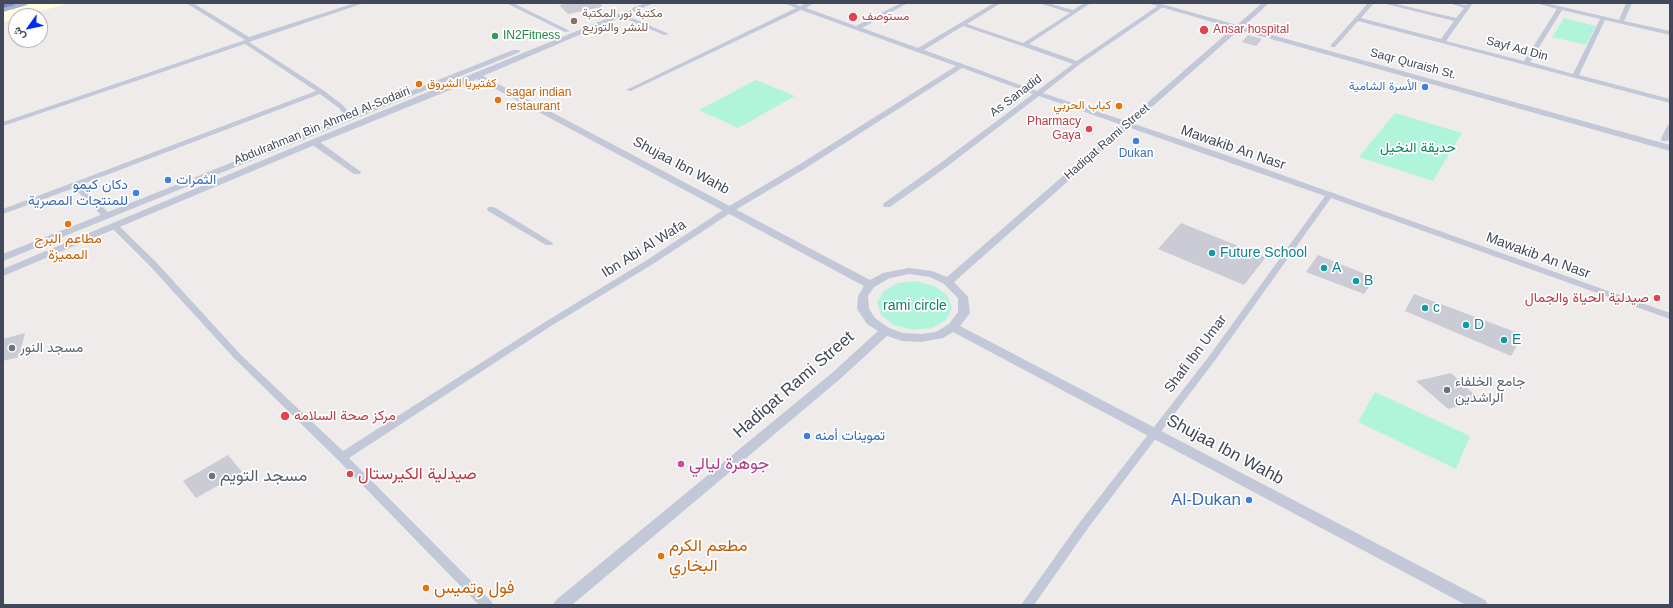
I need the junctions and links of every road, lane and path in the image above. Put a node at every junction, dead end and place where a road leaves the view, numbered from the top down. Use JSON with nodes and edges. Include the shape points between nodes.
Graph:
{"nodes":[{"id":1,"x":10,"y":3,"type":"edge"},
{"id":2,"x":24,"y":3,"type":"edge"},
{"id":3,"x":190,"y":3,"type":"edge"},
{"id":4,"x":361,"y":3,"type":"edge"},
{"id":5,"x":509,"y":3,"type":"edge"},
{"id":6,"x":635,"y":3,"type":"edge"},
{"id":7,"x":650,"y":3,"type":"edge"},
{"id":8,"x":787,"y":3,"type":"edge"},
{"id":9,"x":811,"y":3,"type":"edge"},
{"id":10,"x":905,"y":3,"type":"edge"},
{"id":11,"x":998,"y":3,"type":"edge"},
{"id":12,"x":1042,"y":3,"type":"edge"},
{"id":13,"x":1088,"y":3,"type":"edge"},
{"id":14,"x":1150,"y":3,"type":"edge"},
{"id":15,"x":1177,"y":3,"type":"edge"},
{"id":16,"x":1266,"y":3,"type":"edge"},
{"id":17,"x":1371,"y":3,"type":"edge"},
{"id":18,"x":1385,"y":3,"type":"edge"},
{"id":19,"x":1452,"y":3,"type":"edge"},
{"id":20,"x":1539,"y":3,"type":"edge"},
{"id":21,"x":1629,"y":3,"type":"edge"},
{"id":22,"x":3,"y":5,"type":"edge"},
{"id":23,"x":1469,"y":5,"type":"edge"},
{"id":24,"x":1161,"y":6,"type":"junction"},
{"id":25,"x":802,"y":8,"type":"junction"},
{"id":26,"x":1560,"y":8,"type":"junction"},
{"id":27,"x":3,"y":9,"type":"edge"},
{"id":28,"x":1074,"y":12,"type":"junction"},
{"id":29,"x":621,"y":15,"type":"junction"},
{"id":30,"x":1603,"y":18,"type":"junction"},
{"id":31,"x":1358,"y":19,"type":"junction"},
{"id":32,"x":1458,"y":20,"type":"junction"},
{"id":33,"x":1622,"y":22,"type":"junction"},
{"id":34,"x":962,"y":24,"type":"junction"},
{"id":35,"x":1241,"y":25,"type":"junction"},
{"id":36,"x":857,"y":28,"type":"junction"},
{"id":37,"x":567,"y":31,"type":"junction"},
{"id":38,"x":1670,"y":33,"type":"edge"},
{"id":39,"x":666,"y":34,"type":"dead end"},
{"id":40,"x":247,"y":41,"type":"junction"},
{"id":41,"x":1443,"y":41,"type":"junction"},
{"id":42,"x":1024,"y":45,"type":"junction"},
{"id":43,"x":1333,"y":46,"type":"junction"},
{"id":44,"x":919,"y":50,"type":"junction"},
{"id":45,"x":1078,"y":63,"type":"junction"},
{"id":46,"x":1526,"y":63,"type":"junction"},
{"id":47,"x":962,"y":65,"type":"junction"},
{"id":48,"x":477,"y":76,"type":"junction"},
{"id":49,"x":1575,"y":76,"type":"junction"},
{"id":50,"x":629,"y":90,"type":"dead end"},
{"id":51,"x":321,"y":91,"type":"junction"},
{"id":52,"x":1039,"y":92,"type":"junction"},
{"id":53,"x":1670,"y":101,"type":"edge"},
{"id":54,"x":349,"y":118,"type":"junction"},
{"id":55,"x":3,"y":124,"type":"edge"},
{"id":56,"x":1127,"y":125,"type":"junction"},
{"id":57,"x":1670,"y":126,"type":"edge"},
{"id":58,"x":1668,"y":140,"type":"edge"},
{"id":59,"x":314,"y":142,"type":"junction"},
{"id":60,"x":1670,"y":148,"type":"edge"},
{"id":61,"x":236,"y":163,"type":"junction"},
{"id":62,"x":247,"y":170,"type":"junction"},
{"id":63,"x":357,"y":172,"type":"dead end"},
{"id":64,"x":75,"y":185,"type":"junction"},
{"id":65,"x":1329,"y":195,"type":"junction"},
{"id":66,"x":887,"y":205,"type":"dead end"},
{"id":67,"x":491,"y":209,"type":"dead end"},
{"id":68,"x":729,"y":210,"type":"junction"},
{"id":69,"x":3,"y":212,"type":"edge"},
{"id":70,"x":106,"y":215,"type":"junction"},
{"id":71,"x":114,"y":226,"type":"junction"},
{"id":72,"x":549,"y":243,"type":"dead end"},
{"id":73,"x":3,"y":258,"type":"edge"},
{"id":74,"x":3,"y":273,"type":"edge"},
{"id":75,"x":948,"y":282,"type":"junction"},
{"id":76,"x":870,"y":284,"type":"junction"},
{"id":77,"x":1670,"y":316,"type":"edge"},
{"id":78,"x":953,"y":327,"type":"junction"},
{"id":79,"x":885,"y":331,"type":"junction"},
{"id":80,"x":1154,"y":433,"type":"junction"},
{"id":81,"x":342,"y":457,"type":"junction"},
{"id":82,"x":487,"y":605,"type":"edge"},
{"id":83,"x":561,"y":605,"type":"edge"},
{"id":84,"x":1027,"y":605,"type":"edge"},
{"id":85,"x":1480,"y":605,"type":"edge"}],
"edges":[{"from":1,"to":22,"type":"highway"},
{"from":2,"to":27,"type":"main road"},
{"from":3,"to":40,"type":"street"},
{"from":4,"to":40,"type":"street"},
{"from":5,"to":37,"type":"street"},
{"from":6,"to":37,"type":"street","name":"Abdulrahman Bin Ahmed Al-Sodairi"},
{"from":7,"to":29,"type":"street","name":"Abdulrahman Bin Ahmed Al-Sodairi"},
{"from":8,"to":25,"type":"street","name":"Mawakib An Nasr"},
{"from":9,"to":25,"type":"street"},
{"from":10,"to":36,"type":"street"},
{"from":11,"to":34,"type":"street"},
{"from":12,"to":28,"type":"street"},
{"from":13,"to":28,"type":"street"},
{"from":14,"to":24,"type":"street","name":"Saqr Quraish St."},
{"from":15,"to":35,"type":"street","name":"Saqr Quraish St."},
{"from":16,"to":35,"type":"street","name":"Hadiqat Rami Street"},
{"from":17,"to":31,"type":"street"},
{"from":18,"to":32,"type":"street"},
{"from":19,"to":23,"type":"street"},
{"from":20,"to":26,"type":"street"},
{"from":21,"to":33,"type":"street"},
{"from":23,"to":32,"type":"street"},
{"from":24,"to":35,"type":"street","name":"Saqr Quraish St."},
{"from":24,"to":45,"type":"street","name":"As Sanadid"},
{"from":25,"to":36,"type":"street","name":"Mawakib An Nasr"},
{"from":25,"to":50,"type":"street"},
{"from":26,"to":30,"type":"street"},
{"from":26,"to":46,"type":"street"},
{"from":28,"to":42,"type":"street"},
{"from":29,"to":39,"type":"street"},
{"from":29,"to":48,"type":"street","name":"Abdulrahman Bin Ahmed Al-Sodairi"},
{"from":30,"to":33,"type":"street"},
{"from":30,"to":49,"type":"street"},
{"from":31,"to":41,"type":"street","name":"Sayf Ad Din"},
{"from":31,"to":43,"type":"street"},
{"from":32,"to":41,"type":"street"},
{"from":33,"to":38,"type":"street"},
{"from":34,"to":42,"type":"street"},
{"from":34,"to":44,"type":"street"},
{"from":35,"to":43,"type":"street","name":"Saqr Quraish St."},
{"from":35,"to":56,"type":"street","name":"Hadiqat Rami Street"},
{"from":35,"to":60,"type":"street","name":"Saqr Quraish St."},
{"from":36,"to":44,"type":"street","name":"Mawakib An Nasr"},
{"from":37,"to":54,"type":"street","name":"Abdulrahman Bin Ahmed Al-Sodairi"},
{"from":40,"to":51,"type":"street"},
{"from":40,"to":55,"type":"street"},
{"from":41,"to":46,"type":"street","name":"Sayf Ad Din"},
{"from":42,"to":45,"type":"street"},
{"from":43,"to":58,"type":"street","name":"Saqr Quraish St."},
{"from":44,"to":47,"type":"street","name":"Mawakib An Nasr"},
{"from":45,"to":52,"type":"street","name":"As Sanadid"},
{"from":46,"to":49,"type":"street","name":"Sayf Ad Din"},
{"from":47,"to":52,"type":"street","name":"Mawakib An Nasr"},
{"from":47,"to":68,"type":"street","name":"Ibn Abi Al Wafa","via":[[804,166]]},
{"from":48,"to":59,"type":"street","name":"Abdulrahman Bin Ahmed Al-Sodairi"},
{"from":48,"to":68,"type":"street","name":"Shujaa Ibn Wahb"},
{"from":49,"to":53,"type":"street","name":"Sayf Ad Din"},
{"from":51,"to":54,"type":"street","via":[[342,107]]},
{"from":51,"to":64,"type":"street"},
{"from":52,"to":56,"type":"street","name":"Mawakib An Nasr"},
{"from":52,"to":66,"type":"street","name":"As Sanadid"},
{"from":54,"to":61,"type":"street","name":"Abdulrahman Bin Ahmed Al-Sodairi"},
{"from":56,"to":65,"type":"street","name":"Mawakib An Nasr"},
{"from":56,"to":75,"type":"street","name":"Hadiqat Rami Street"},
{"from":57,"to":58,"type":"street"},
{"from":59,"to":62,"type":"street","name":"Abdulrahman Bin Ahmed Al-Sodairi"},
{"from":59,"to":63,"type":"street"},
{"from":61,"to":62,"type":"street"},
{"from":61,"to":70,"type":"street","name":"Abdulrahman Bin Ahmed Al-Sodairi"},
{"from":62,"to":71,"type":"street","name":"Abdulrahman Bin Ahmed Al-Sodairi"},
{"from":64,"to":69,"type":"street"},
{"from":64,"to":70,"type":"street"},
{"from":65,"to":77,"type":"street","name":"Mawakib An Nasr"},
{"from":65,"to":80,"type":"street","name":"Shafi Ibn Umar","via":[[1213,357]]},
{"from":67,"to":72,"type":"street"},
{"from":68,"to":76,"type":"street","name":"Shujaa Ibn Wahb"},
{"from":68,"to":81,"type":"street","name":"Ibn Abi Al Wafa"},
{"from":70,"to":73,"type":"street","name":"Abdulrahman Bin Ahmed Al-Sodairi"},
{"from":71,"to":74,"type":"street","name":"Abdulrahman Bin Ahmed Al-Sodairi"},
{"from":71,"to":81,"type":"street","via":[[152,263],[237,356]]},
{"from":75,"to":76,"type":"street","via":[[932,274],[909,271],[887,275]]},
{"from":75,"to":78,"type":"street","via":[[963,297],[964,313]]},
{"from":76,"to":79,"type":"street","via":[[863,296],[863,309],[871,321]]},
{"from":78,"to":79,"type":"street","via":[[939,334],[921,338],[902,337]]},
{"from":78,"to":80,"type":"street","name":"Shujaa Ibn Wahb"},
{"from":79,"to":83,"type":"street","name":"Hadiqat Rami Street","via":[[836,376]]},
{"from":80,"to":84,"type":"street","name":"Shafi Ibn Umar"},
{"from":80,"to":85,"type":"street","name":"Shujaa Ibn Wahb"},
{"from":81,"to":82,"type":"street"}]}
